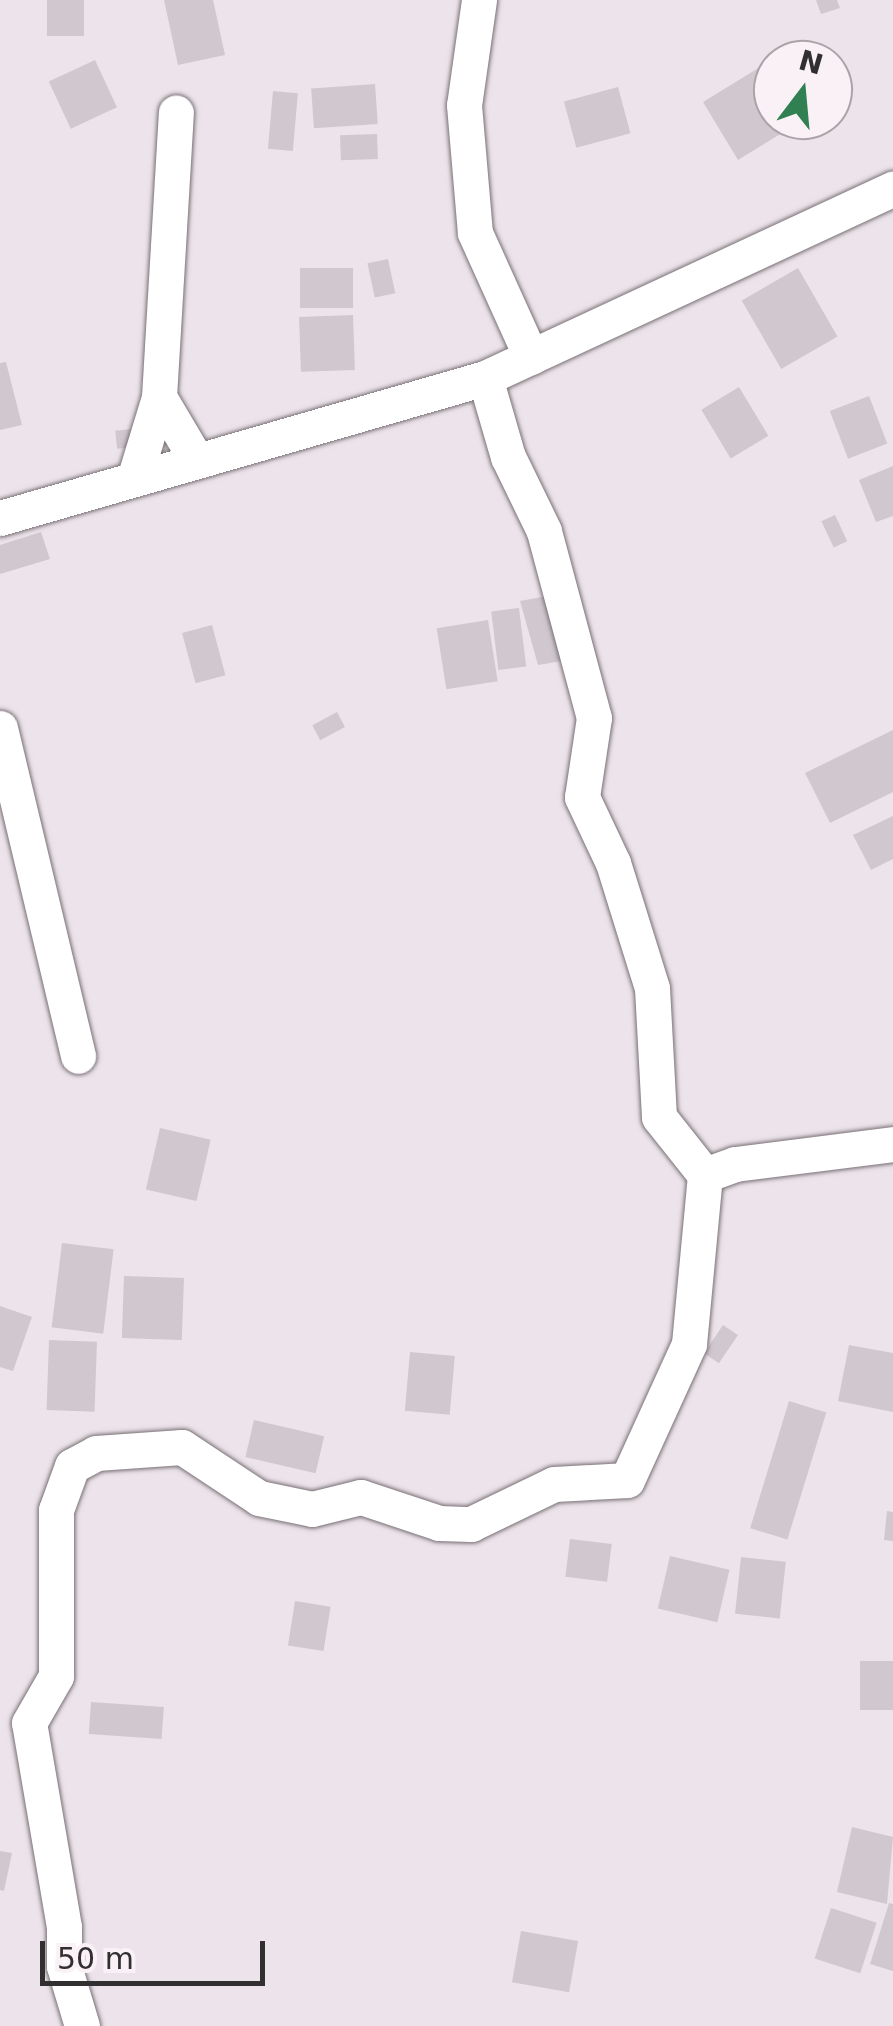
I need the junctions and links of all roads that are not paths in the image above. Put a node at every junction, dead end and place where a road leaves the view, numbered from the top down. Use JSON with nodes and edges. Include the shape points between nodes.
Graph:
{"nodes":[{"id":1,"x":479,"y":0,"type":"edge"},
{"id":2,"x":176,"y":113,"type":"dead end"},
{"id":3,"x":893,"y":189,"type":"edge"},
{"id":4,"x":531,"y":357,"type":"junction"},
{"id":5,"x":485,"y":378,"type":"junction"},
{"id":6,"x":159,"y":397,"type":"junction"},
{"id":7,"x":198,"y":462,"type":"junction"},
{"id":8,"x":134,"y":479,"type":"junction"},
{"id":9,"x":0,"y":518,"type":"edge"},
{"id":10,"x":0,"y":728,"type":"edge"},
{"id":11,"x":78,"y":1056,"type":"dead end"},
{"id":12,"x":893,"y":1144,"type":"edge"},
{"id":13,"x":706,"y":1175,"type":"junction"},
{"id":14,"x":82,"y":2026,"type":"edge"}],
"edges":[{"from":1,"to":4,"type":"street","via":[[464,105],[476,234]]},
{"from":2,"to":6,"type":"street"},
{"from":3,"to":4,"type":"street"},
{"from":4,"to":5,"type":"street"},
{"from":5,"to":7,"type":"street"},
{"from":5,"to":13,"type":"street","via":[[508,458],[544,531],[594,718],[582,797],[613,863],[652,988],[659,1117]]},
{"from":6,"to":7,"type":"street"},
{"from":6,"to":8,"type":"street"},
{"from":7,"to":8,"type":"street"},
{"from":8,"to":9,"type":"street"},
{"from":10,"to":11,"type":"street"},
{"from":12,"to":13,"type":"street","via":[[734,1164]]},
{"from":13,"to":14,"type":"street","via":[[689,1344],[627,1480],[554,1484],[457,1526],[361,1498],[312,1509],[259,1498],[182,1447],[96,1453],[72,1466],[56,1510],[56,1676],[29,1723],[64,1927],[64,1966]]}]}
